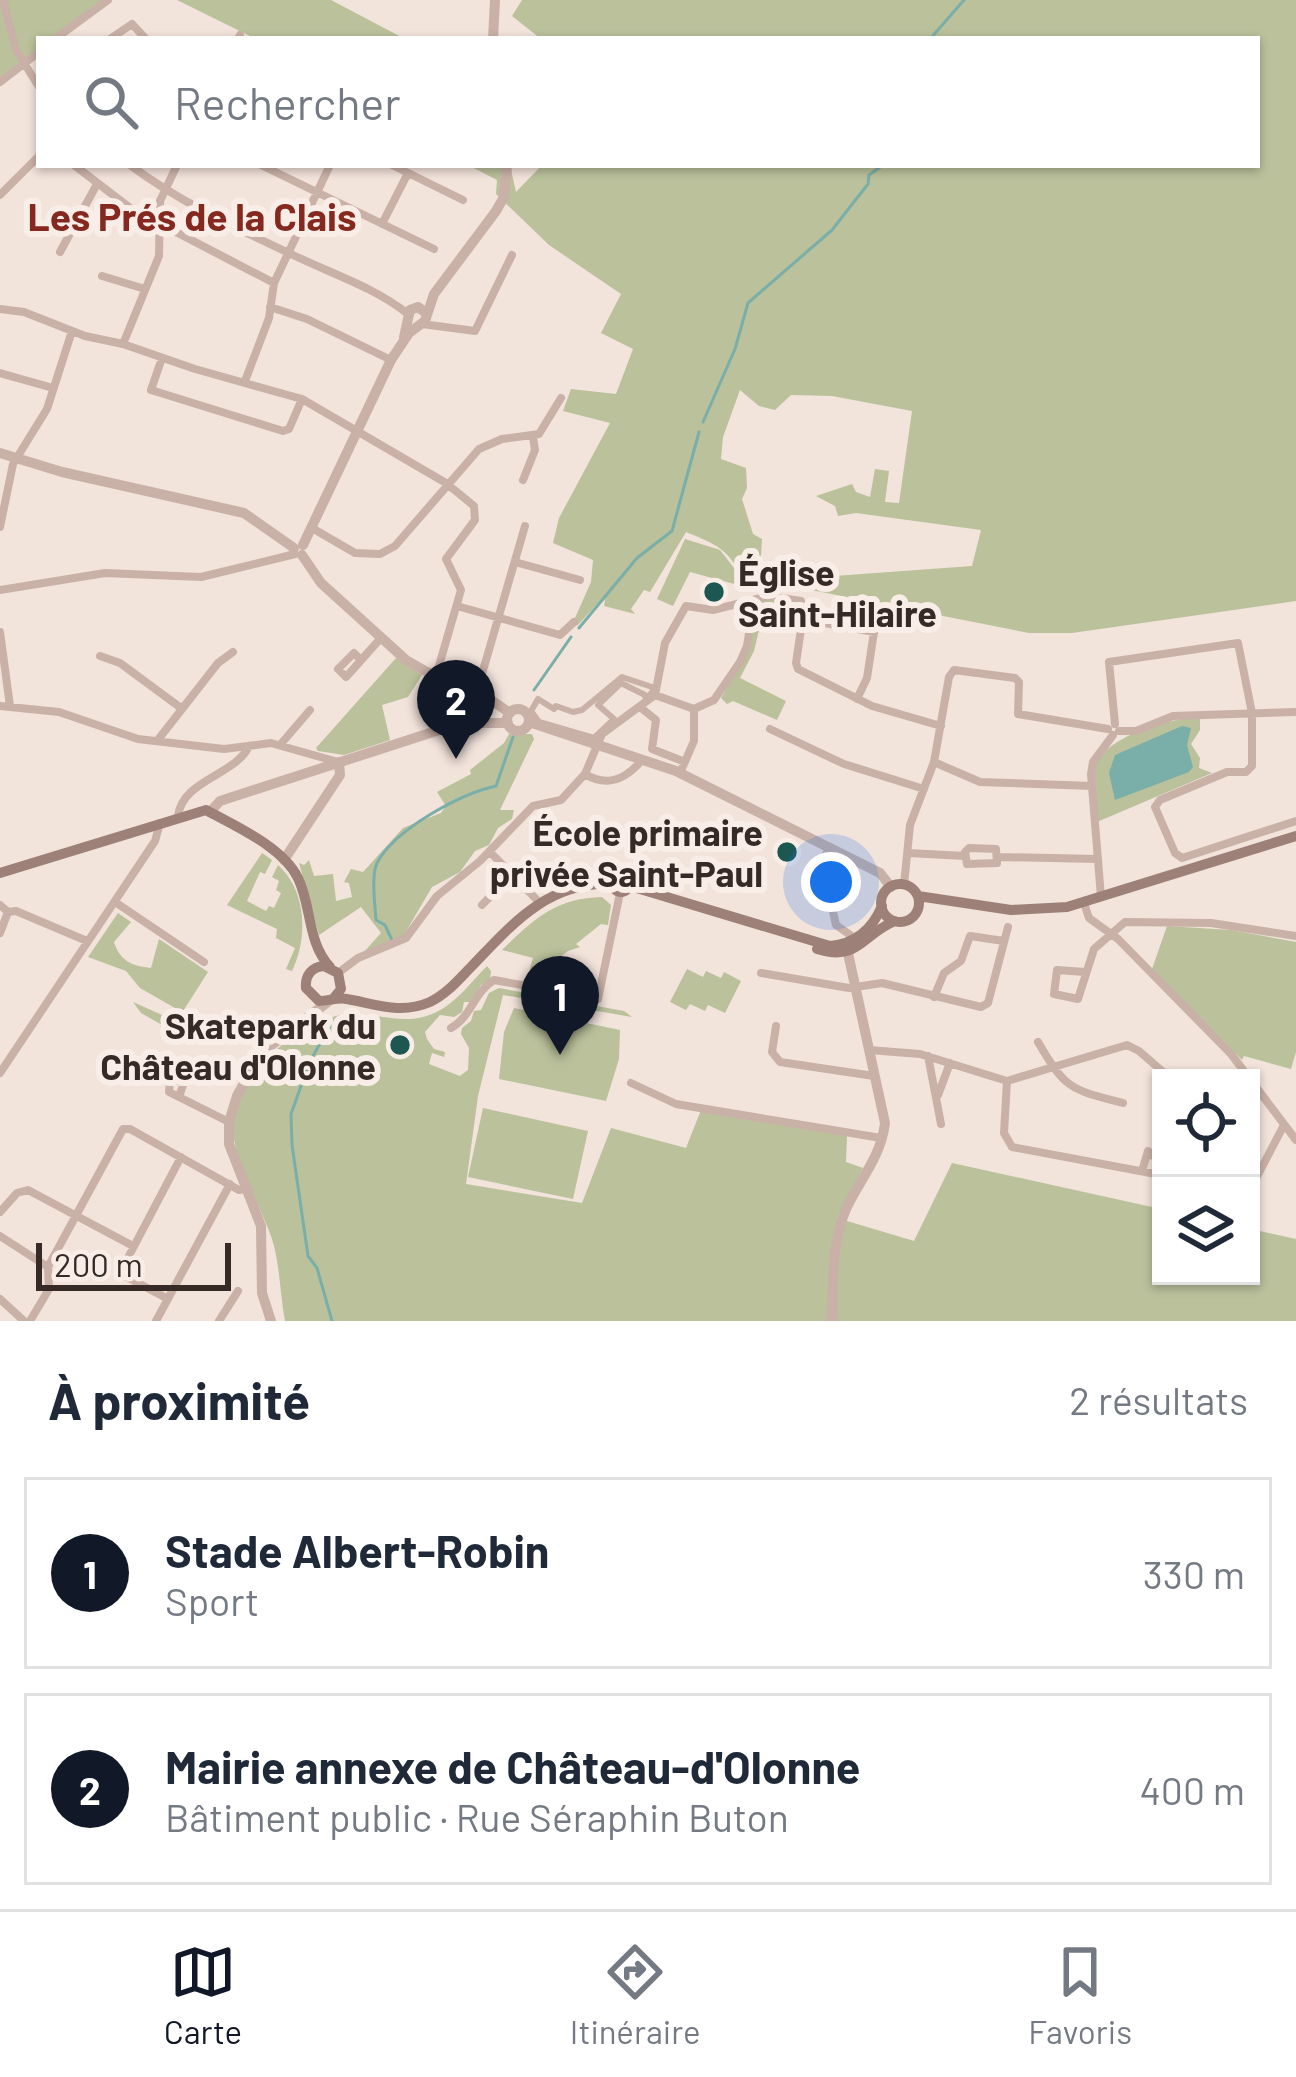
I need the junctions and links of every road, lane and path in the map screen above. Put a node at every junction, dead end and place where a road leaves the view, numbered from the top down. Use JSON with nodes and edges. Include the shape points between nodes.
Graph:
{"nodes":[{"id":1,"x":4,"y":0,"type":"edge"},
{"id":2,"x":108,"y":0,"type":"edge"},
{"id":3,"x":495,"y":0,"type":"edge"},
{"id":4,"x":59,"y":36,"type":"edge"},
{"id":5,"x":114,"y":36,"type":"edge"},
{"id":6,"x":143,"y":36,"type":"edge"},
{"id":7,"x":493,"y":36,"type":"edge"},
{"id":8,"x":36,"y":54,"type":"edge"},
{"id":9,"x":23,"y":65,"type":"junction"},
{"id":10,"x":0,"y":82,"type":"edge"},
{"id":11,"x":36,"y":83,"type":"edge"},
{"id":12,"x":36,"y":159,"type":"edge"},
{"id":13,"x":78,"y":168,"type":"edge"},
{"id":14,"x":134,"y":168,"type":"edge"},
{"id":15,"x":176,"y":168,"type":"edge"},
{"id":16,"x":267,"y":168,"type":"edge"},
{"id":17,"x":328,"y":168,"type":"edge"},
{"id":18,"x":398,"y":168,"type":"edge"},
{"id":19,"x":507,"y":168,"type":"edge"},
{"id":20,"x":408,"y":173,"type":"junction"},
{"id":21,"x":97,"y":184,"type":"junction"},
{"id":22,"x":166,"y":189,"type":"junction"},
{"id":23,"x":316,"y":192,"type":"junction"},
{"id":24,"x":0,"y":194,"type":"edge"},
{"id":25,"x":464,"y":200,"type":"dead end"},
{"id":26,"x":160,"y":218,"type":"junction"},
{"id":27,"x":382,"y":224,"type":"junction"},
{"id":28,"x":161,"y":230,"type":"junction"},
{"id":29,"x":434,"y":249,"type":"dead end"},
{"id":30,"x":60,"y":252,"type":"dead end"},
{"id":31,"x":289,"y":254,"type":"junction"},
{"id":32,"x":512,"y":255,"type":"dead end"},
{"id":33,"x":102,"y":276,"type":"dead end"},
{"id":34,"x":274,"y":283,"type":"junction"},
{"id":35,"x":145,"y":290,"type":"junction"},
{"id":36,"x":270,"y":308,"type":"junction"},
{"id":37,"x":0,"y":309,"type":"edge"},
{"id":38,"x":419,"y":317,"type":"junction"},
{"id":39,"x":72,"y":331,"type":"junction"},
{"id":40,"x":123,"y":344,"type":"junction"},
{"id":41,"x":163,"y":358,"type":"junction"},
{"id":42,"x":391,"y":360,"type":"junction"},
{"id":43,"x":0,"y":373,"type":"edge"},
{"id":44,"x":245,"y":382,"type":"junction"},
{"id":45,"x":53,"y":388,"type":"junction"},
{"id":46,"x":561,"y":398,"type":"dead end"},
{"id":47,"x":302,"y":399,"type":"junction"},
{"id":48,"x":358,"y":428,"type":"junction"},
{"id":49,"x":533,"y":437,"type":"junction"},
{"id":50,"x":0,"y":453,"type":"edge"},
{"id":51,"x":16,"y":458,"type":"junction"},
{"id":52,"x":523,"y":480,"type":"dead end"},
{"id":53,"x":446,"y":483,"type":"junction"},
{"id":54,"x":0,"y":526,"type":"edge"},
{"id":55,"x":525,"y":526,"type":"dead end"},
{"id":56,"x":310,"y":527,"type":"junction"},
{"id":57,"x":299,"y":550,"type":"junction"},
{"id":58,"x":515,"y":562,"type":"junction"},
{"id":59,"x":580,"y":580,"type":"dead end"},
{"id":60,"x":0,"y":590,"type":"edge"},
{"id":61,"x":754,"y":601,"type":"junction"},
{"id":62,"x":457,"y":606,"type":"junction"},
{"id":63,"x":498,"y":619,"type":"junction"},
{"id":64,"x":802,"y":619,"type":"junction"},
{"id":65,"x":574,"y":622,"type":"dead end"},
{"id":66,"x":0,"y":632,"type":"edge"},
{"id":67,"x":381,"y":638,"type":"junction"},
{"id":68,"x":233,"y":652,"type":"dead end"},
{"id":69,"x":100,"y":656,"type":"dead end"},
{"id":70,"x":362,"y":660,"type":"dead end"},
{"id":71,"x":482,"y":674,"type":"dead end"},
{"id":72,"x":436,"y":676,"type":"junction"},
{"id":73,"x":655,"y":695,"type":"junction"},
{"id":74,"x":857,"y":699,"type":"junction"},
{"id":75,"x":5,"y":706,"type":"edge"},
{"id":76,"x":640,"y":707,"type":"junction"},
{"id":77,"x":181,"y":708,"type":"junction"},
{"id":78,"x":694,"y":709,"type":"junction"},
{"id":79,"x":310,"y":710,"type":"dead end"},
{"id":80,"x":1296,"y":712,"type":"edge"},
{"id":81,"x":1252,"y":713,"type":"junction"},
{"id":82,"x":530,"y":717,"type":"junction"},
{"id":83,"x":509,"y":718,"type":"junction"},
{"id":84,"x":941,"y":726,"type":"junction"},
{"id":85,"x":770,"y":729,"type":"dead end"},
{"id":86,"x":1114,"y":730,"type":"junction"},
{"id":87,"x":156,"y":742,"type":"junction"},
{"id":88,"x":596,"y":743,"type":"junction"},
{"id":89,"x":280,"y":745,"type":"junction"},
{"id":90,"x":249,"y":746,"type":"junction"},
{"id":91,"x":224,"y":749,"type":"junction"},
{"id":92,"x":312,"y":754,"type":"junction"},
{"id":93,"x":642,"y":760,"type":"junction"},
{"id":94,"x":339,"y":762,"type":"junction"},
{"id":95,"x":934,"y":762,"type":"junction"},
{"id":96,"x":227,"y":767,"type":"junction"},
{"id":97,"x":324,"y":767,"type":"junction"},
{"id":98,"x":683,"y":768,"type":"junction"},
{"id":99,"x":584,"y":774,"type":"junction"},
{"id":100,"x":1092,"y":786,"type":"junction"},
{"id":101,"x":923,"y":789,"type":"junction"},
{"id":102,"x":210,"y":812,"type":"junction"},
{"id":103,"x":178,"y":816,"type":"junction"},
{"id":104,"x":1296,"y":821,"type":"edge"},
{"id":105,"x":160,"y":822,"type":"junction"},
{"id":106,"x":1296,"y":836,"type":"edge"},
{"id":107,"x":829,"y":848,"type":"junction"},
{"id":108,"x":490,"y":852,"type":"junction"},
{"id":109,"x":908,"y":853,"type":"junction"},
{"id":110,"x":1098,"y":859,"type":"junction"},
{"id":111,"x":284,"y":860,"type":"junction"},
{"id":112,"x":0,"y":873,"type":"edge"},
{"id":113,"x":512,"y":874,"type":"junction"},
{"id":114,"x":897,"y":886,"type":"junction"},
{"id":115,"x":621,"y":887,"type":"junction"},
{"id":116,"x":917,"y":896,"type":"junction"},
{"id":117,"x":1101,"y":898,"type":"junction"},
{"id":118,"x":115,"y":902,"type":"junction"},
{"id":119,"x":539,"y":902,"type":"junction"},
{"id":120,"x":1084,"y":903,"type":"junction"},
{"id":121,"x":482,"y":905,"type":"dead end"},
{"id":122,"x":970,"y":905,"type":"junction"},
{"id":123,"x":882,"y":907,"type":"junction"},
{"id":124,"x":4,"y":908,"type":"edge"},
{"id":125,"x":916,"y":914,"type":"junction"},
{"id":126,"x":895,"y":921,"type":"junction"},
{"id":127,"x":1008,"y":927,"type":"dead end"},
{"id":128,"x":311,"y":932,"type":"junction"},
{"id":129,"x":1110,"y":932,"type":"junction"},
{"id":130,"x":0,"y":933,"type":"edge"},
{"id":131,"x":1296,"y":936,"type":"edge"},
{"id":132,"x":87,"y":941,"type":"junction"},
{"id":133,"x":1004,"y":941,"type":"junction"},
{"id":134,"x":848,"y":942,"type":"junction"},
{"id":135,"x":204,"y":962,"type":"dead end"},
{"id":136,"x":310,"y":972,"type":"junction"},
{"id":137,"x":1085,"y":972,"type":"junction"},
{"id":138,"x":761,"y":973,"type":"dead end"},
{"id":139,"x":336,"y":975,"type":"junction"},
{"id":140,"x":854,"y":988,"type":"junction"},
{"id":141,"x":308,"y":993,"type":"junction"},
{"id":142,"x":934,"y":997,"type":"junction"},
{"id":143,"x":331,"y":1000,"type":"junction"},
{"id":144,"x":382,"y":1008,"type":"junction"},
{"id":145,"x":776,"y":1026,"type":"dead end"},
{"id":146,"x":451,"y":1028,"type":"dead end"},
{"id":147,"x":290,"y":1030,"type":"junction"},
{"id":148,"x":1038,"y":1042,"type":"dead end"},
{"id":149,"x":869,"y":1050,"type":"junction"},
{"id":150,"x":928,"y":1056,"type":"junction"},
{"id":151,"x":950,"y":1063,"type":"junction"},
{"id":152,"x":1052,"y":1068,"type":"junction"},
{"id":153,"x":1159,"y":1069,"type":"edge"},
{"id":154,"x":0,"y":1073,"type":"edge"},
{"id":155,"x":875,"y":1076,"type":"junction"},
{"id":156,"x":1007,"y":1082,"type":"junction"},
{"id":157,"x":632,"y":1083,"type":"dead end"},
{"id":158,"x":938,"y":1096,"type":"junction"},
{"id":159,"x":179,"y":1097,"type":"dead end"},
{"id":160,"x":1123,"y":1103,"type":"dead end"},
{"id":161,"x":229,"y":1122,"type":"junction"},
{"id":162,"x":941,"y":1124,"type":"dead end"},
{"id":163,"x":1284,"y":1125,"type":"junction"},
{"id":164,"x":883,"y":1138,"type":"junction"},
{"id":165,"x":1296,"y":1140,"type":"edge"},
{"id":166,"x":1152,"y":1155,"type":"edge"},
{"id":167,"x":181,"y":1156,"type":"junction"},
{"id":168,"x":1142,"y":1171,"type":"junction"},
{"id":169,"x":1152,"y":1173,"type":"edge"},
{"id":170,"x":1256,"y":1177,"type":"edge"},
{"id":171,"x":230,"y":1184,"type":"junction"},
{"id":172,"x":248,"y":1189,"type":"junction"},
{"id":173,"x":0,"y":1212,"type":"edge"},
{"id":174,"x":75,"y":1216,"type":"junction"},
{"id":175,"x":0,"y":1236,"type":"edge"},
{"id":176,"x":133,"y":1246,"type":"junction"},
{"id":177,"x":47,"y":1268,"type":"junction"},
{"id":178,"x":238,"y":1291,"type":"dead end"},
{"id":179,"x":0,"y":1299,"type":"edge"},
{"id":180,"x":168,"y":1299,"type":"junction"},
{"id":181,"x":27,"y":1321,"type":"edge"},
{"id":182,"x":156,"y":1321,"type":"edge"},
{"id":183,"x":219,"y":1321,"type":"edge"},
{"id":184,"x":271,"y":1321,"type":"edge"},
{"id":185,"x":832,"y":1321,"type":"edge"}],
"edges":[{"from":1,"to":9,"type":"street"},
{"from":2,"to":4,"type":"street"},
{"from":3,"to":7,"type":"street"},
{"from":5,"to":6,"type":"street","via":[[132,24]]},
{"from":8,"to":9,"type":"street"},
{"from":9,"to":10,"type":"street"},
{"from":9,"to":11,"type":"street"},
{"from":12,"to":24,"type":"street"},
{"from":13,"to":21,"type":"street"},
{"from":14,"to":22,"type":"street"},
{"from":15,"to":22,"type":"street"},
{"from":16,"to":23,"type":"street"},
{"from":17,"to":23,"type":"street"},
{"from":18,"to":20,"type":"street"},
{"from":19,"to":38,"type":"street","via":[[496,212]]},
{"from":20,"to":25,"type":"street"},
{"from":20,"to":27,"type":"street"},
{"from":21,"to":26,"type":"street","via":[[138,214]]},
{"from":21,"to":30,"type":"street"},
{"from":22,"to":26,"type":"street"},
{"from":22,"to":31,"type":"street"},
{"from":23,"to":27,"type":"street"},
{"from":23,"to":31,"type":"street"},
{"from":26,"to":28,"type":"street"},
{"from":27,"to":29,"type":"street"},
{"from":28,"to":34,"type":"street"},
{"from":28,"to":35,"type":"street"},
{"from":31,"to":34,"type":"street"},
{"from":31,"to":38,"type":"street"},
{"from":32,"to":38,"type":"street","via":[[475,332]]},
{"from":33,"to":35,"type":"street"},
{"from":34,"to":36,"type":"street"},
{"from":35,"to":40,"type":"street"},
{"from":36,"to":42,"type":"street"},
{"from":36,"to":44,"type":"street"},
{"from":37,"to":39,"type":"street"},
{"from":38,"to":42,"type":"street"},
{"from":39,"to":40,"type":"street"},
{"from":39,"to":45,"type":"street"},
{"from":40,"to":41,"type":"street"},
{"from":41,"to":44,"type":"street"},
{"from":41,"to":47,"type":"street","via":[[151,390],[283,431]]},
{"from":42,"to":48,"type":"street"},
{"from":43,"to":45,"type":"street"},
{"from":44,"to":47,"type":"street"},
{"from":45,"to":51,"type":"street"},
{"from":46,"to":49,"type":"street"},
{"from":47,"to":48,"type":"street"},
{"from":48,"to":53,"type":"street"},
{"from":48,"to":56,"type":"street"},
{"from":49,"to":52,"type":"street"},
{"from":49,"to":53,"type":"street","via":[[488,444]]},
{"from":50,"to":51,"type":"street"},
{"from":51,"to":54,"type":"street"},
{"from":51,"to":57,"type":"street","via":[[244,513]]},
{"from":53,"to":56,"type":"street","via":[[380,554],[355,553]]},
{"from":53,"to":62,"type":"street","via":[[477,512],[447,555],[461,586]]},
{"from":55,"to":58,"type":"street"},
{"from":56,"to":57,"type":"street"},
{"from":57,"to":60,"type":"street","via":[[201,577],[105,573]]},
{"from":57,"to":67,"type":"street","via":[[321,583]]},
{"from":58,"to":59,"type":"street"},
{"from":58,"to":63,"type":"street"},
{"from":61,"to":64,"type":"street","via":[[801,601]]},
{"from":61,"to":73,"type":"street","via":[[682,608]]},
{"from":61,"to":78,"type":"street","via":[[740,662],[714,700]]},
{"from":62,"to":63,"type":"street"},
{"from":62,"to":72,"type":"street"},
{"from":63,"to":65,"type":"street","via":[[560,635]]},
{"from":63,"to":71,"type":"street"},
{"from":64,"to":74,"type":"street","via":[[796,667]]},
{"from":64,"to":74,"type":"street","via":[[874,632]]},
{"from":66,"to":75,"type":"street"},
{"from":67,"to":70,"type":"street"},
{"from":67,"to":72,"type":"street"},
{"from":68,"to":77,"type":"street"},
{"from":69,"to":77,"type":"street"},
{"from":72,"to":83,"type":"street","via":[[475,689]]},
{"from":73,"to":76,"type":"street"},
{"from":73,"to":78,"type":"street"},
{"from":74,"to":84,"type":"street"},
{"from":75,"to":87,"type":"street","via":[[59,712]]},
{"from":76,"to":88,"type":"street"},
{"from":76,"to":98,"type":"street","via":[[656,720],[652,749]]},
{"from":77,"to":87,"type":"street"},
{"from":78,"to":98,"type":"street"},
{"from":79,"to":89,"type":"street"},
{"from":80,"to":81,"type":"street"},
{"from":81,"to":86,"type":"street","via":[[1173,716],[1136,731]]},
{"from":81,"to":86,"type":"street","via":[[1241,646],[1233,643],[1109,662]]},
{"from":81,"to":104,"type":"street","via":[[1249,770],[1160,800],[1174,853],[1182,858]]},
{"from":82,"to":82,"type":"street","via":[[590,739],[614,719],[598,705],[621,682],[646,700],[656,688],[622,677],[581,710],[538,699]]},
{"from":82,"to":83,"type":"street","via":[[519,731]]},
{"from":82,"to":88,"type":"street"},
{"from":83,"to":94,"type":"street","via":[[497,726],[460,724]]},
{"from":84,"to":86,"type":"street","via":[[954,670],[1016,678],[1016,711],[1028,716]]},
{"from":84,"to":95,"type":"street"},
{"from":85,"to":101,"type":"street"},
{"from":86,"to":100,"type":"street","via":[[1093,762]]},
{"from":87,"to":91,"type":"street"},
{"from":88,"to":93,"type":"street"},
{"from":88,"to":99,"type":"street"},
{"from":89,"to":90,"type":"street"},
{"from":89,"to":92,"type":"street"},
{"from":90,"to":91,"type":"street"},
{"from":90,"to":96,"type":"street"},
{"from":91,"to":96,"type":"street"},
{"from":92,"to":94,"type":"street"},
{"from":92,"to":97,"type":"street"},
{"from":93,"to":98,"type":"street"},
{"from":93,"to":99,"type":"street","via":[[611,782]]},
{"from":94,"to":97,"type":"street"},
{"from":94,"to":111,"type":"street","via":[[341,773]]},
{"from":95,"to":100,"type":"street","via":[[980,782]]},
{"from":95,"to":101,"type":"street"},
{"from":96,"to":103,"type":"street","via":[[191,793]]},
{"from":97,"to":102,"type":"street","via":[[220,801]]},
{"from":98,"to":107,"type":"street"},
{"from":99,"to":108,"type":"street","via":[[558,802],[533,806]]},
{"from":100,"to":110,"type":"street"},
{"from":101,"to":109,"type":"street"},
{"from":102,"to":103,"type":"main road"},
{"from":102,"to":111,"type":"main road"},
{"from":103,"to":105,"type":"main road"},
{"from":105,"to":112,"type":"main road"},
{"from":105,"to":118,"type":"street"},
{"from":106,"to":117,"type":"main road"},
{"from":107,"to":114,"type":"street"},
{"from":107,"to":134,"type":"street","via":[[822,867]]},
{"from":108,"to":113,"type":"street"},
{"from":108,"to":139,"type":"street","via":[[436,896],[406,938]]},
{"from":109,"to":110,"type":"street","via":[[994,865],[998,857]]},
{"from":109,"to":114,"type":"street"},
{"from":110,"to":117,"type":"street"},
{"from":111,"to":128,"type":"main road","via":[[300,883]]},
{"from":113,"to":119,"type":"street"},
{"from":113,"to":121,"type":"street"},
{"from":114,"to":116,"type":"main road"},
{"from":114,"to":123,"type":"main road"},
{"from":115,"to":119,"type":"main road","via":[[572,887]]},
{"from":115,"to":134,"type":"main road","via":[[823,952]]},
{"from":115,"to":146,"type":"street","via":[[598,999],[494,980]]},
{"from":116,"to":122,"type":"main road"},
{"from":116,"to":125,"type":"main road"},
{"from":117,"to":120,"type":"main road"},
{"from":118,"to":132,"type":"street"},
{"from":118,"to":135,"type":"street"},
{"from":119,"to":144,"type":"main road","via":[[444,993],[410,1008]]},
{"from":120,"to":122,"type":"main road","via":[[1030,911]]},
{"from":120,"to":129,"type":"street","via":[[1089,918]]},
{"from":122,"to":125,"type":"main road"},
{"from":123,"to":126,"type":"main road"},
{"from":123,"to":134,"type":"main road"},
{"from":124,"to":130,"type":"street"},
{"from":124,"to":132,"type":"street"},
{"from":125,"to":126,"type":"main road"},
{"from":126,"to":134,"type":"main road"},
{"from":127,"to":133,"type":"street"},
{"from":128,"to":136,"type":"main road"},
{"from":128,"to":139,"type":"main road"},
{"from":129,"to":131,"type":"street","via":[[1125,922],[1202,922]]},
{"from":129,"to":137,"type":"street"},
{"from":129,"to":163,"type":"street","via":[[1216,1037]]},
{"from":132,"to":154,"type":"street"},
{"from":133,"to":142,"type":"street","via":[[970,935],[962,962],[944,973]]},
{"from":133,"to":142,"type":"street","via":[[987,1006]]},
{"from":134,"to":140,"type":"street"},
{"from":136,"to":139,"type":"main road"},
{"from":136,"to":141,"type":"main road"},
{"from":137,"to":137,"type":"street","via":[[1078,999],[1054,994],[1057,970]]},
{"from":138,"to":140,"type":"street"},
{"from":139,"to":143,"type":"main road"},
{"from":139,"to":144,"type":"main road"},
{"from":140,"to":142,"type":"street","via":[[882,983]]},
{"from":140,"to":149,"type":"street"},
{"from":141,"to":143,"type":"main road"},
{"from":141,"to":147,"type":"street","via":[[309,1009]]},
{"from":143,"to":144,"type":"main road"},
{"from":143,"to":147,"type":"street"},
{"from":145,"to":155,"type":"street","via":[[772,1052],[780,1062]]},
{"from":147,"to":161,"type":"street","via":[[256,1059]]},
{"from":148,"to":152,"type":"street"},
{"from":149,"to":150,"type":"street"},
{"from":149,"to":155,"type":"street"},
{"from":150,"to":151,"type":"street"},
{"from":150,"to":158,"type":"street"},
{"from":151,"to":156,"type":"street"},
{"from":151,"to":158,"type":"street"},
{"from":152,"to":153,"type":"street","via":[[1127,1045]]},
{"from":152,"to":156,"type":"street"},
{"from":152,"to":160,"type":"street","via":[[1077,1090]]},
{"from":155,"to":164,"type":"street"},
{"from":156,"to":168,"type":"street","via":[[1008,1144]]},
{"from":157,"to":164,"type":"street","via":[[676,1104]]},
{"from":158,"to":162,"type":"street"},
{"from":159,"to":161,"type":"street"},
{"from":161,"to":172,"type":"street","via":[[229,1144]]},
{"from":163,"to":165,"type":"street"},
{"from":163,"to":170,"type":"street"},
{"from":164,"to":185,"type":"street","via":[[841,1225]]},
{"from":166,"to":168,"type":"street"},
{"from":167,"to":171,"type":"street"},
{"from":167,"to":174,"type":"street","via":[[123,1129]]},
{"from":167,"to":176,"type":"street"},
{"from":168,"to":169,"type":"street"},
{"from":171,"to":172,"type":"street"},
{"from":171,"to":180,"type":"street"},
{"from":172,"to":184,"type":"street","via":[[261,1226],[262,1293]]},
{"from":173,"to":174,"type":"street","via":[[25,1190]]},
{"from":174,"to":176,"type":"street"},
{"from":174,"to":177,"type":"street"},
{"from":175,"to":177,"type":"street"},
{"from":176,"to":180,"type":"street","via":[[123,1274]]},
{"from":177,"to":181,"type":"street","via":[[49,1289]]},
{"from":178,"to":183,"type":"street"},
{"from":179,"to":181,"type":"street"},
{"from":180,"to":182,"type":"street"}]}
